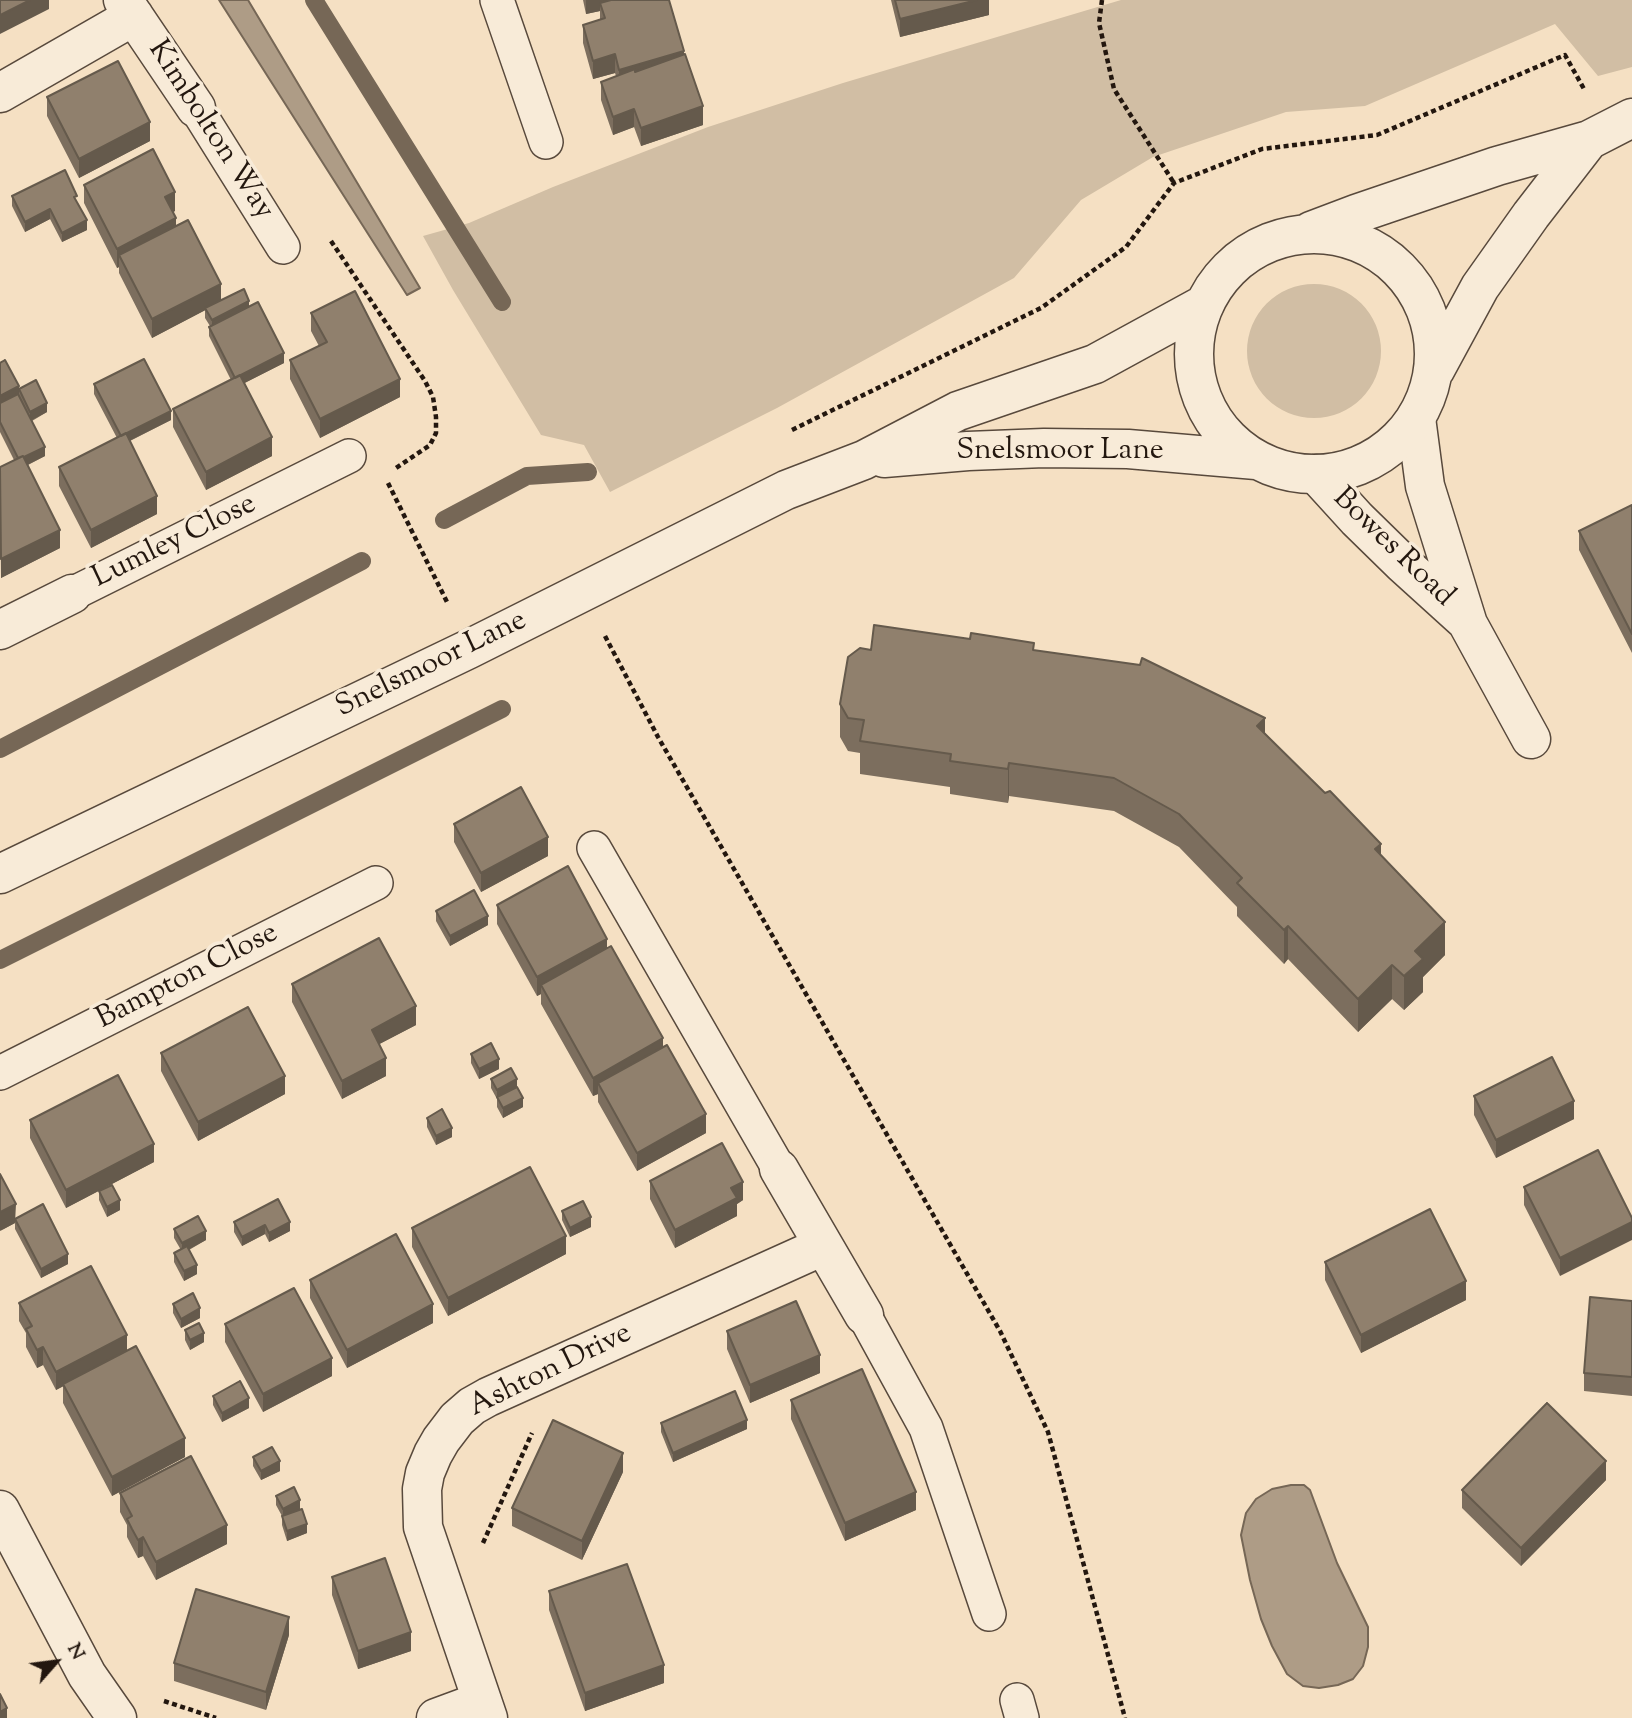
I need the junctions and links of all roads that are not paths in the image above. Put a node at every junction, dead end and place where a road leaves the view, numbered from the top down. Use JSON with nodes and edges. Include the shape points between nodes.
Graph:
{"nodes":[{"id":1,"x":497,"y":0,"type":"edge"},
{"id":2,"x":129,"y":8,"type":"edge"},
{"id":3,"x":0,"y":93,"type":"edge"},
{"id":4,"x":196,"y":108,"type":"joint"},
{"id":5,"x":1609,"y":129,"type":"edge"},
{"id":6,"x":546,"y":142,"type":"dead end"},
{"id":7,"x":1307,"y":233,"type":"junction"},
{"id":8,"x":283,"y":247,"type":"dead end"},
{"id":9,"x":1203,"y":305,"type":"junction"},
{"id":10,"x":1432,"y":376,"type":"junction"},
{"id":11,"x":1416,"y":418,"type":"junction"},
{"id":12,"x":349,"y":456,"type":"dead end"},
{"id":13,"x":864,"y":460,"type":"junction"},
{"id":14,"x":1256,"y":460,"type":"junction"},
{"id":15,"x":1316,"y":474,"type":"junction"},
{"id":16,"x":72,"y":594,"type":"joint"},
{"id":17,"x":1468,"y":624,"type":"junction"},
{"id":18,"x":0,"y":630,"type":"edge"},
{"id":19,"x":1531,"y":739,"type":"dead end"},
{"id":20,"x":594,"y":848,"type":"dead end"},
{"id":21,"x":0,"y":874,"type":"edge"},
{"id":22,"x":376,"y":883,"type":"dead end"},
{"id":23,"x":0,"y":1073,"type":"edge"},
{"id":24,"x":779,"y":1169,"type":"joint"},
{"id":25,"x":823,"y":1246,"type":"junction"},
{"id":26,"x":864,"y":1315,"type":"joint"},
{"id":27,"x":0,"y":1510,"type":"edge"},
{"id":28,"x":989,"y":1614,"type":"dead end"},
{"id":29,"x":485,"y":1709,"type":"edge"},
{"id":30,"x":117,"y":1718,"type":"edge"},
{"id":31,"x":436,"y":1718,"type":"edge"}],
"edges":[{"from":1,"to":6,"type":"lane"},
{"from":2,"to":3,"type":"street","name":"Kimbolton Way"},
{"from":2,"to":4,"type":"street","name":"Kimbolton Way"},
{"from":4,"to":8,"type":"lane","name":"Kimbolton Way"},
{"from":5,"to":7,"type":"street"},
{"from":5,"to":10,"type":"street","via":[[1531,215],[1480,287]]},
{"from":7,"to":9,"type":"street","via":[[1275,239],[1245,255],[1221,277]]},
{"from":7,"to":10,"type":"street","via":[[1350,239],[1389,259],[1421,302],[1432,332]]},
{"from":9,"to":13,"type":"street","name":"Snelsmoor Lane","via":[[1096,365],[958,411]]},
{"from":9,"to":14,"type":"street","via":[[1194,340],[1196,375],[1207,408],[1228,438]]},
{"from":10,"to":11,"type":"street"},
{"from":11,"to":15,"type":"street","via":[[1373,458],[1345,470]]},
{"from":11,"to":17,"type":"street","name":"Bowes Road","via":[[1425,486]]},
{"from":12,"to":16,"type":"lane","name":"Lumley Close"},
{"from":13,"to":14,"type":"street","name":"Snelsmoor Lane","via":[[1044,448],[1128,449]]},
{"from":13,"to":21,"type":"street","name":"Snelsmoor Lane","via":[[786,490],[469,649]]},
{"from":14,"to":15,"type":"street","via":[[1285,471]]},
{"from":15,"to":17,"type":"street","name":"Bowes Road"},
{"from":16,"to":18,"type":"street","name":"Lumley Close"},
{"from":17,"to":19,"type":"street","name":"Bowes Road"},
{"from":20,"to":24,"type":"lane"},
{"from":22,"to":23,"type":"lane","name":"Bampton Close"},
{"from":24,"to":25,"type":"street"},
{"from":25,"to":26,"type":"street"},
{"from":25,"to":29,"type":"street","name":"Ashton Drive","via":[[488,1397],[447,1431],[425,1473],[423,1527]]},
{"from":26,"to":28,"type":"lane","via":[[926,1428]]},
{"from":27,"to":30,"type":"street","via":[[87,1675]]},
{"from":29,"to":31,"type":"street"}]}
